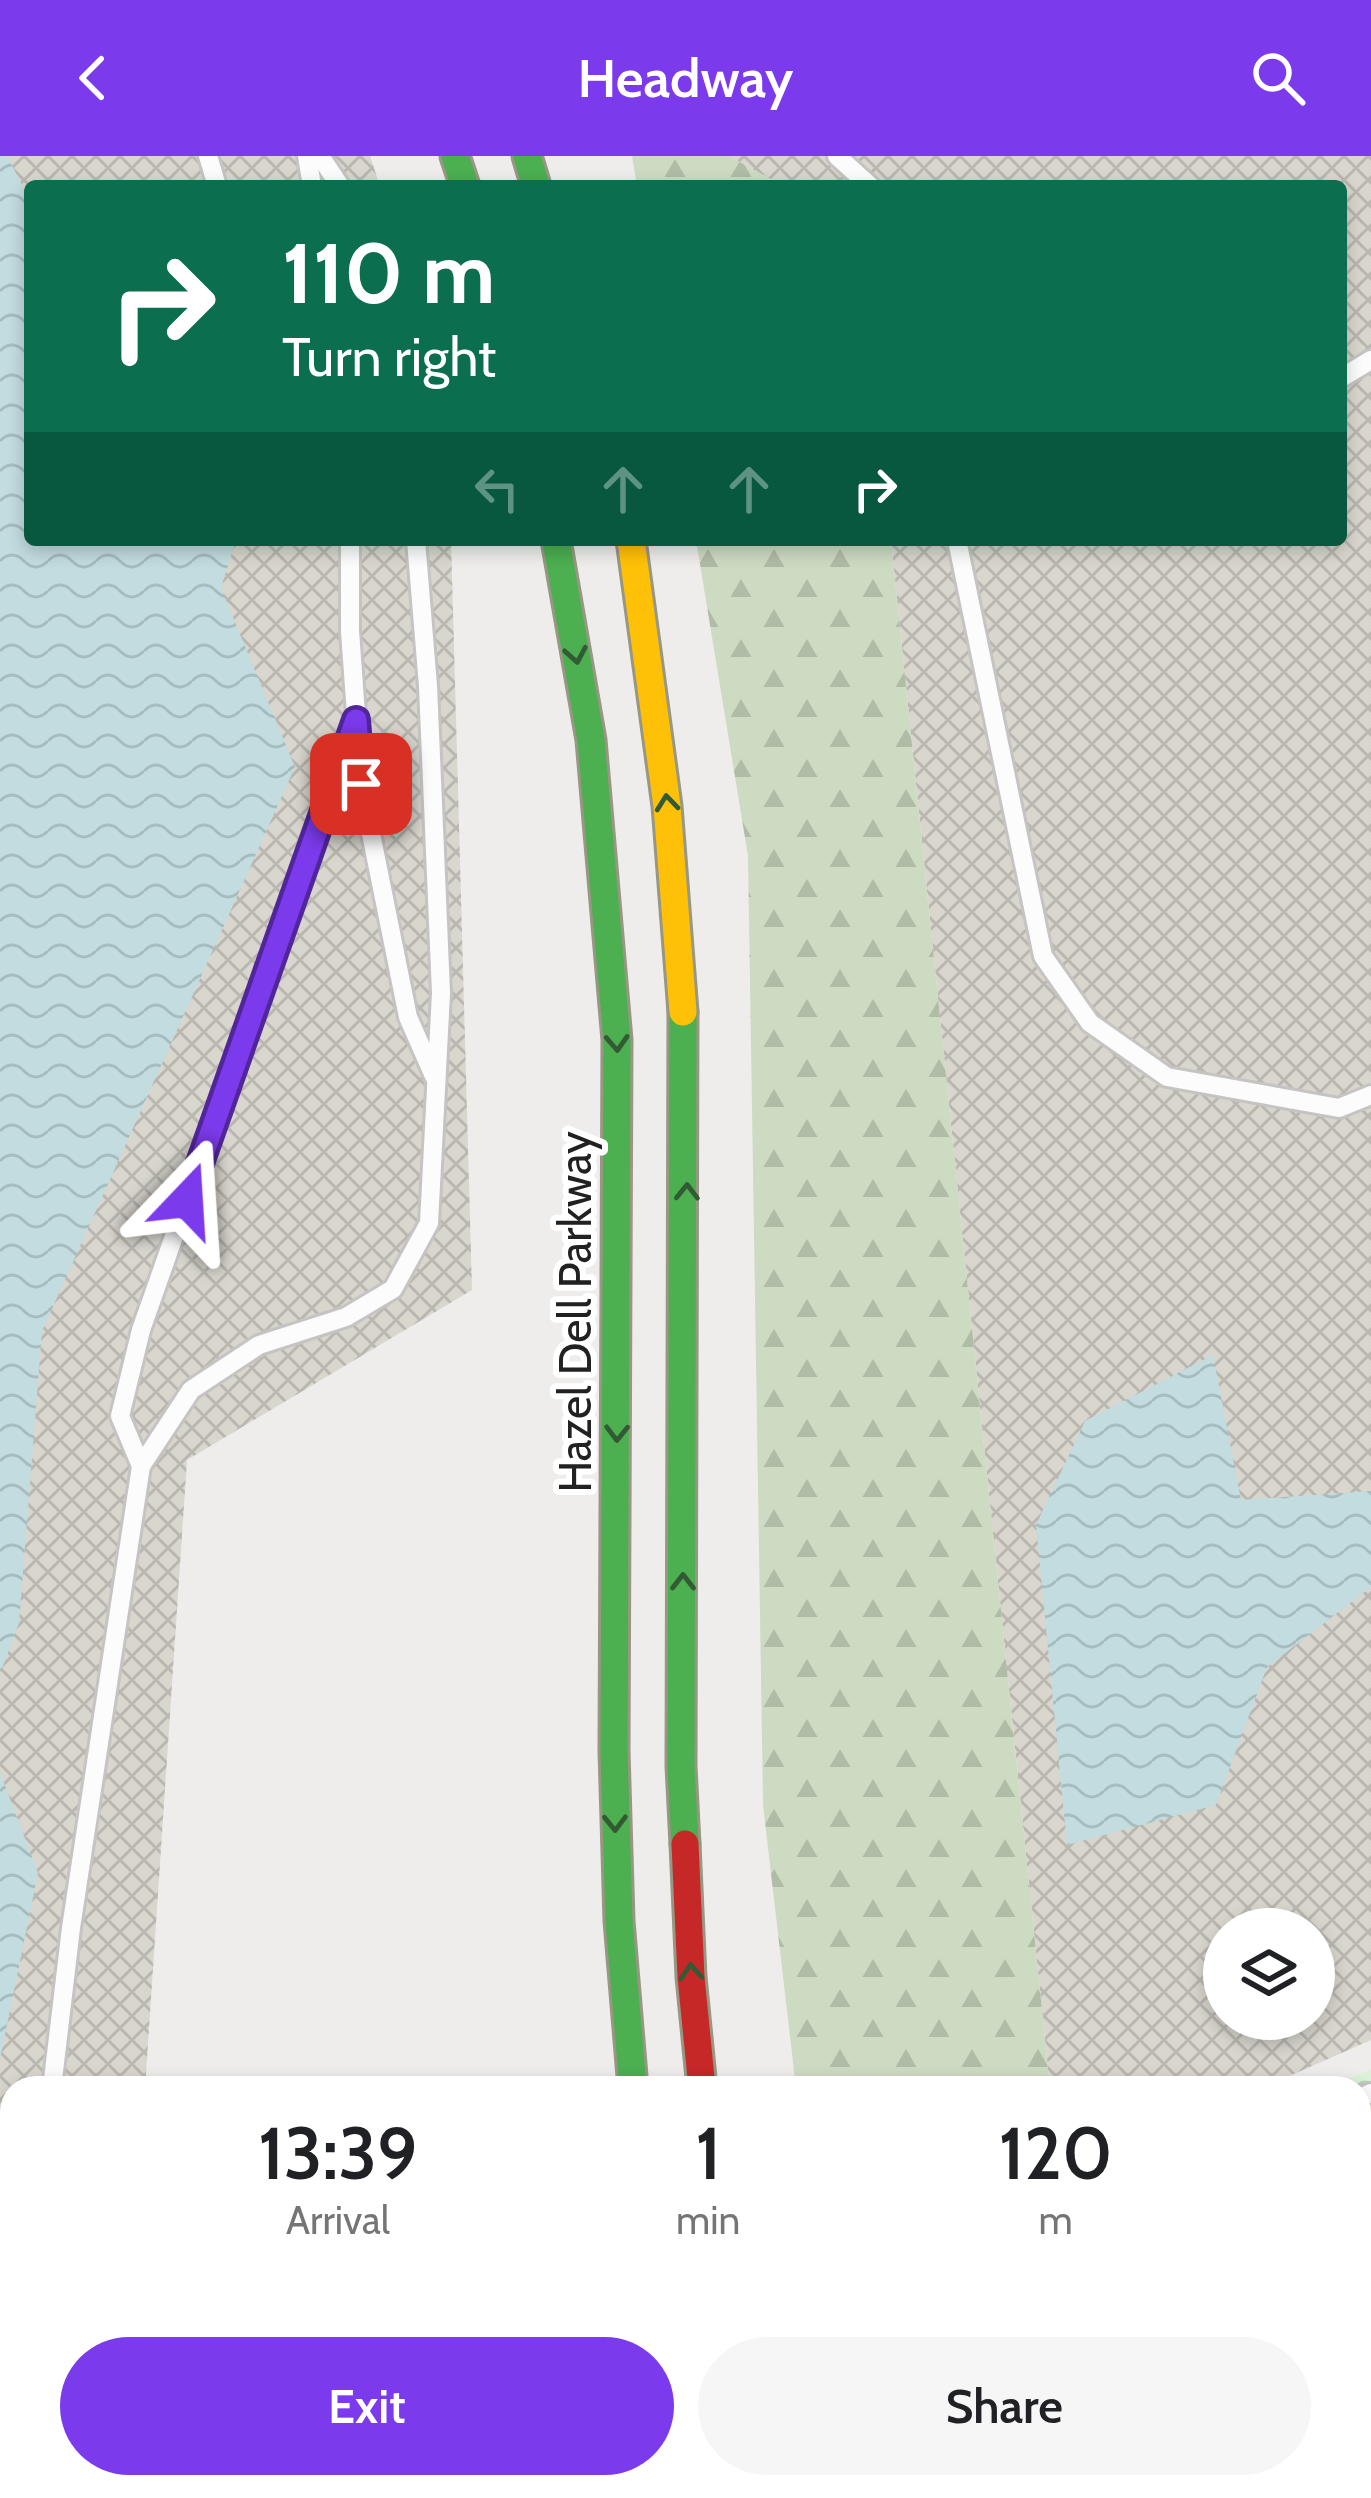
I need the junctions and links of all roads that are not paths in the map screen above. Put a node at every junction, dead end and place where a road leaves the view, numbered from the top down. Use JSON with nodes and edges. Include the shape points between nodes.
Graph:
{"nodes":[{"id":1,"x":837,"y":156,"type":"edge"},
{"id":2,"x":863,"y":180,"type":"edge"},
{"id":3,"x":350,"y":546,"type":"edge"},
{"id":4,"x":416,"y":546,"type":"edge"},
{"id":5,"x":557,"y":546,"type":"edge"},
{"id":6,"x":632,"y":546,"type":"edge"},
{"id":7,"x":958,"y":546,"type":"edge"},
{"id":8,"x":356,"y":720,"type":"junction"},
{"id":9,"x":436,"y":1082,"type":"junction"},
{"id":10,"x":1371,"y":1095,"type":"edge"},
{"id":11,"x":141,"y":1466,"type":"junction"},
{"id":12,"x":53,"y":2076,"type":"edge"},
{"id":13,"x":632,"y":2076,"type":"edge"},
{"id":14,"x":702,"y":2076,"type":"edge"}],
"edges":[{"from":1,"to":2,"type":"lane"},
{"from":3,"to":8,"type":"lane"},
{"from":4,"to":9,"type":"lane","via":[[440,970]]},
{"from":5,"to":13,"type":"main road","name":"Hazel Dell Parkway","one_way":true,"via":[[591,740],[617,1040],[614,1751]]},
{"from":14,"to":6,"type":"main road","one_way":true,"via":[[681,1766],[686,1032],[668,806]]},
{"from":7,"to":10,"type":"lane","via":[[1043,956],[1090,1023],[1167,1077],[1339,1108]]},
{"from":8,"to":9,"type":"lane","via":[[361,784],[408,1017]]},
{"from":8,"to":11,"type":"lane","via":[[141,1330],[120,1416]]},
{"from":9,"to":11,"type":"lane","via":[[429,1223],[393,1289],[346,1317],[259,1345],[191,1390]]},
{"from":11,"to":12,"type":"lane"}]}
